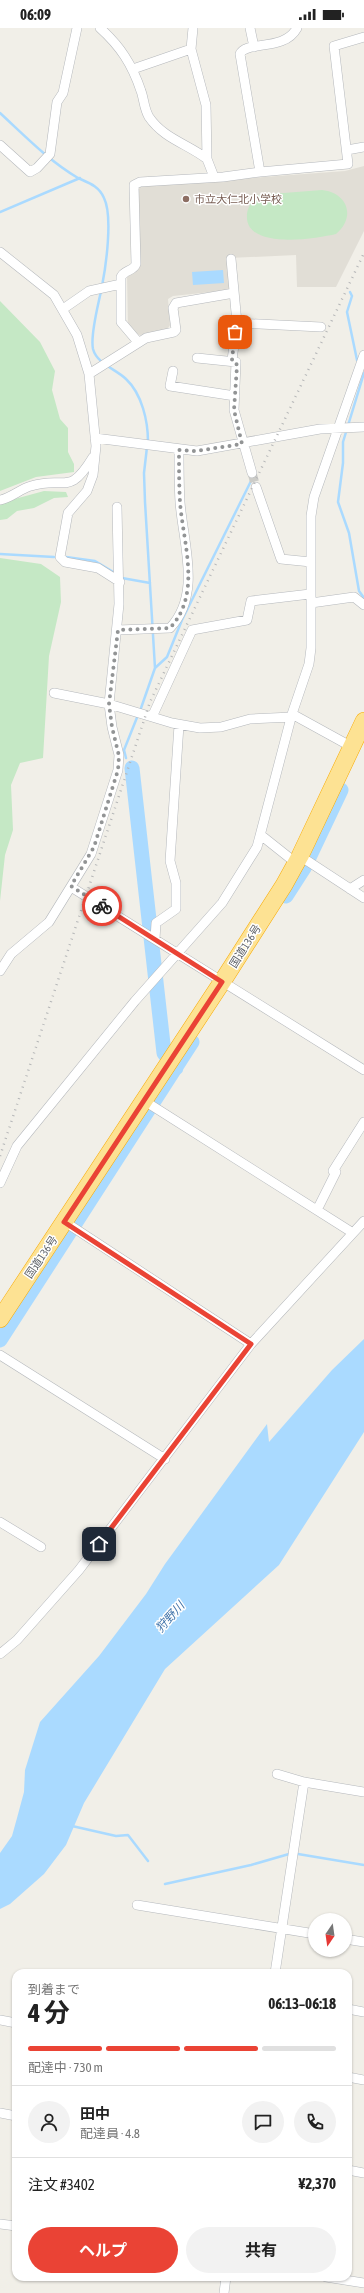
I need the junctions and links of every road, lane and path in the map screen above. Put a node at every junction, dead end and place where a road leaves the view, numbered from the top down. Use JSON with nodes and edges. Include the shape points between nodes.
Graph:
{"nodes":[{"id":1,"x":77,"y":28,"type":"edge"},
{"id":2,"x":100,"y":28,"type":"edge"},
{"id":3,"x":193,"y":28,"type":"edge"},
{"id":4,"x":250,"y":28,"type":"edge"},
{"id":5,"x":297,"y":28,"type":"edge"},
{"id":6,"x":364,"y":37,"type":"edge"},
{"id":7,"x":254,"y":47,"type":"junction"},
{"id":8,"x":191,"y":49,"type":"junction"},
{"id":9,"x":133,"y":69,"type":"junction"},
{"id":10,"x":0,"y":145,"type":"edge"},
{"id":11,"x":364,"y":147,"type":"edge"},
{"id":12,"x":347,"y":150,"type":"junction"},
{"id":13,"x":207,"y":160,"type":"junction"},
{"id":14,"x":260,"y":172,"type":"junction"},
{"id":15,"x":214,"y":177,"type":"junction"},
{"id":16,"x":0,"y":252,"type":"edge"},
{"id":17,"x":231,"y":259,"type":"dead end"},
{"id":18,"x":122,"y":284,"type":"junction"},
{"id":19,"x":234,"y":293,"type":"junction"},
{"id":20,"x":63,"y":309,"type":"junction"},
{"id":21,"x":236,"y":324,"type":"junction"},
{"id":22,"x":320,"y":327,"type":"dead end"},
{"id":23,"x":138,"y":342,"type":"junction"},
{"id":24,"x":364,"y":355,"type":"edge"},
{"id":25,"x":197,"y":358,"type":"dead end"},
{"id":26,"x":232,"y":360,"type":"junction"},
{"id":27,"x":173,"y":371,"type":"dead end"},
{"id":28,"x":89,"y":374,"type":"junction"},
{"id":29,"x":235,"y":396,"type":"junction"},
{"id":30,"x":340,"y":427,"type":"junction"},
{"id":31,"x":364,"y":427,"type":"edge"},
{"id":32,"x":95,"y":438,"type":"junction"},
{"id":33,"x":242,"y":444,"type":"junction"},
{"id":34,"x":179,"y":450,"type":"junction"},
{"id":35,"x":96,"y":452,"type":"junction"},
{"id":36,"x":252,"y":473,"type":"tunnel mouth"},
{"id":37,"x":256,"y":487,"type":"tunnel mouth"},
{"id":38,"x":0,"y":500,"type":"edge"},
{"id":39,"x":118,"y":507,"type":"dead end"},
{"id":40,"x":311,"y":562,"type":"junction"},
{"id":41,"x":120,"y":582,"type":"junction"},
{"id":42,"x":311,"y":599,"type":"junction"},
{"id":43,"x":364,"y":604,"type":"edge"},
{"id":44,"x":118,"y":630,"type":"junction"},
{"id":45,"x":54,"y":693,"type":"dead end"},
{"id":46,"x":109,"y":704,"type":"junction"},
{"id":47,"x":292,"y":716,"type":"junction"},
{"id":48,"x":152,"y":717,"type":"junction"},
{"id":49,"x":364,"y":721,"type":"edge"},
{"id":50,"x":179,"y":725,"type":"junction"},
{"id":51,"x":352,"y":747,"type":"junction"},
{"id":52,"x":262,"y":836,"type":"junction"},
{"id":53,"x":298,"y":860,"type":"junction"},
{"id":54,"x":364,"y":880,"type":"edge"},
{"id":55,"x":71,"y":886,"type":"junction"},
{"id":56,"x":350,"y":890,"type":"junction"},
{"id":57,"x":364,"y":898,"type":"edge"},
{"id":58,"x":155,"y":939,"type":"junction"},
{"id":59,"x":178,"y":954,"type":"junction"},
{"id":60,"x":0,"y":971,"type":"edge"},
{"id":61,"x":222,"y":982,"type":"junction"},
{"id":62,"x":364,"y":1070,"type":"edge"},
{"id":63,"x":143,"y":1100,"type":"junction"},
{"id":64,"x":364,"y":1122,"type":"edge"},
{"id":65,"x":0,"y":1183,"type":"edge"},
{"id":66,"x":317,"y":1210,"type":"junction"},
{"id":67,"x":364,"y":1221,"type":"edge"},
{"id":68,"x":64,"y":1222,"type":"junction"},
{"id":69,"x":353,"y":1233,"type":"junction"},
{"id":70,"x":0,"y":1319,"type":"edge"},
{"id":71,"x":251,"y":1344,"type":"junction"},
{"id":72,"x":0,"y":1355,"type":"edge"},
{"id":73,"x":165,"y":1459,"type":"junction"},
{"id":74,"x":0,"y":1522,"type":"edge"},
{"id":75,"x":41,"y":1547,"type":"dead end"},
{"id":76,"x":0,"y":1654,"type":"edge"},
{"id":77,"x":277,"y":1774,"type":"dead end"},
{"id":78,"x":304,"y":1782,"type":"junction"},
{"id":79,"x":364,"y":1792,"type":"edge"},
{"id":80,"x":137,"y":1905,"type":"dead end"},
{"id":81,"x":281,"y":1929,"type":"junction"},
{"id":82,"x":308,"y":1933,"type":"edge"},
{"id":83,"x":352,"y":1940,"type":"edge"},
{"id":84,"x":364,"y":1942,"type":"edge"},
{"id":85,"x":276,"y":1969,"type":"edge"},
{"id":86,"x":352,"y":2010,"type":"edge"},
{"id":87,"x":364,"y":2012,"type":"edge"},
{"id":88,"x":0,"y":2020,"type":"edge"},
{"id":89,"x":12,"y":2022,"type":"edge"},
{"id":90,"x":352,"y":2078,"type":"edge"},
{"id":91,"x":364,"y":2080,"type":"edge"},
{"id":92,"x":0,"y":2113,"type":"edge"},
{"id":93,"x":12,"y":2115,"type":"edge"},
{"id":94,"x":352,"y":2171,"type":"edge"},
{"id":95,"x":364,"y":2173,"type":"edge"},
{"id":96,"x":0,"y":2224,"type":"edge"},
{"id":97,"x":12,"y":2226,"type":"edge"},
{"id":98,"x":226,"y":2281,"type":"edge"},
{"id":99,"x":351,"y":2281,"type":"edge"},
{"id":100,"x":364,"y":2283,"type":"edge"},
{"id":101,"x":224,"y":2293,"type":"edge"}],
"edges":[{"from":1,"to":10,"type":"street","via":[[62,93],[57,102],[48,157],[32,172],[27,171]]},
{"from":2,"to":9,"type":"street","via":[[115,41]]},
{"from":3,"to":8,"type":"street"},
{"from":4,"to":7,"type":"street"},
{"from":5,"to":7,"type":"street","via":[[286,41]]},
{"from":6,"to":12,"type":"street","via":[[334,46]]},
{"from":7,"to":14,"type":"street","via":[[243,50],[240,54]]},
{"from":8,"to":9,"type":"street"},
{"from":8,"to":13,"type":"street","via":[[206,105]]},
{"from":9,"to":13,"type":"street","via":[[146,112],[152,120],[168,137]]},
{"from":11,"to":12,"type":"street"},
{"from":12,"to":14,"type":"street","via":[[348,164]]},
{"from":13,"to":15,"type":"street"},
{"from":14,"to":15,"type":"street"},
{"from":15,"to":18,"type":"street","via":[[140,182],[134,185],[136,264],[123,274]]},
{"from":16,"to":20,"type":"street","via":[[49,290]]},
{"from":17,"to":19,"type":"street"},
{"from":18,"to":20,"type":"street","via":[[89,292]]},
{"from":18,"to":23,"type":"street","via":[[121,322]]},
{"from":19,"to":21,"type":"street"},
{"from":19,"to":23,"type":"street","via":[[176,303],[173,308],[176,330]]},
{"from":20,"to":28,"type":"street","via":[[77,335]]},
{"from":21,"to":22,"type":"street"},
{"from":21,"to":26,"type":"street"},
{"from":23,"to":28,"type":"street"},
{"from":24,"to":30,"type":"street"},
{"from":25,"to":26,"type":"street"},
{"from":26,"to":29,"type":"street","via":[[237,366]]},
{"from":27,"to":29,"type":"street","via":[[170,386]]},
{"from":28,"to":32,"type":"street"},
{"from":29,"to":33,"type":"street","via":[[234,410]]},
{"from":30,"to":31,"type":"street"},
{"from":30,"to":33,"type":"street"},
{"from":30,"to":40,"type":"street","via":[[314,497]]},
{"from":32,"to":34,"type":"street"},
{"from":32,"to":35,"type":"street"},
{"from":33,"to":34,"type":"street","via":[[196,451]]},
{"from":33,"to":36,"type":"street"},
{"from":34,"to":44,"type":"street","via":[[180,502],[188,595],[175,624],[170,628]]},
{"from":35,"to":38,"type":"street","via":[[79,478],[74,481],[35,485]]},
{"from":35,"to":41,"type":"street","via":[[90,485],[68,516],[60,557],[65,562],[98,568]]},
{"from":37,"to":40,"type":"street","via":[[281,559]]},
{"from":39,"to":41,"type":"street"},
{"from":40,"to":42,"type":"street"},
{"from":41,"to":44,"type":"street"},
{"from":42,"to":43,"type":"street","via":[[354,598]]},
{"from":42,"to":47,"type":"street","via":[[309,664]]},
{"from":42,"to":48,"type":"street","via":[[251,601],[247,620],[192,630]]},
{"from":44,"to":46,"type":"street"},
{"from":45,"to":46,"type":"street"},
{"from":46,"to":48,"type":"street"},
{"from":46,"to":55,"type":"street","via":[[110,720],[119,756],[118,770],[94,847]]},
{"from":47,"to":50,"type":"street","via":[[250,719],[211,728]]},
{"from":47,"to":51,"type":"street"},
{"from":47,"to":52,"type":"street"},
{"from":48,"to":50,"type":"street"},
{"from":49,"to":51,"type":"highway","name":"国道136号"},
{"from":50,"to":58,"type":"street","via":[[170,861],[176,883],[176,909],[156,923]]},
{"from":51,"to":53,"type":"highway","name":"国道136号"},
{"from":52,"to":53,"type":"street"},
{"from":52,"to":59,"type":"street","via":[[258,848],[222,903]]},
{"from":53,"to":56,"type":"street"},
{"from":53,"to":61,"type":"highway","name":"国道136号"},
{"from":54,"to":56,"type":"street"},
{"from":55,"to":58,"type":"street"},
{"from":55,"to":60,"type":"street","via":[[49,922],[10,954]]},
{"from":56,"to":57,"type":"street"},
{"from":58,"to":59,"type":"street"},
{"from":59,"to":61,"type":"street"},
{"from":59,"to":65,"type":"street","via":[[135,1001],[17,1146]]},
{"from":61,"to":62,"type":"street"},
{"from":61,"to":63,"type":"highway","name":"国道136号"},
{"from":63,"to":66,"type":"street"},
{"from":63,"to":68,"type":"highway","name":"国道136号"},
{"from":64,"to":66,"type":"street","via":[[334,1171],[336,1172]]},
{"from":66,"to":69,"type":"street"},
{"from":67,"to":69,"type":"street"},
{"from":68,"to":70,"type":"highway","name":"国道136号"},
{"from":68,"to":71,"type":"street"},
{"from":69,"to":71,"type":"street"},
{"from":71,"to":73,"type":"street"},
{"from":72,"to":73,"type":"street"},
{"from":73,"to":76,"type":"street","via":[[79,1570],[17,1640]]},
{"from":74,"to":75,"type":"street"},
{"from":77,"to":78,"type":"street"},
{"from":78,"to":79,"type":"street"},
{"from":78,"to":81,"type":"street"},
{"from":80,"to":81,"type":"street"},
{"from":81,"to":82,"type":"street"},
{"from":81,"to":85,"type":"street"},
{"from":83,"to":84,"type":"street"},
{"from":86,"to":87,"type":"street"},
{"from":88,"to":89,"type":"street"},
{"from":90,"to":91,"type":"street"},
{"from":92,"to":93,"type":"street"},
{"from":94,"to":95,"type":"street"},
{"from":96,"to":97,"type":"street"},
{"from":98,"to":101,"type":"street"},
{"from":99,"to":100,"type":"street"}]}
